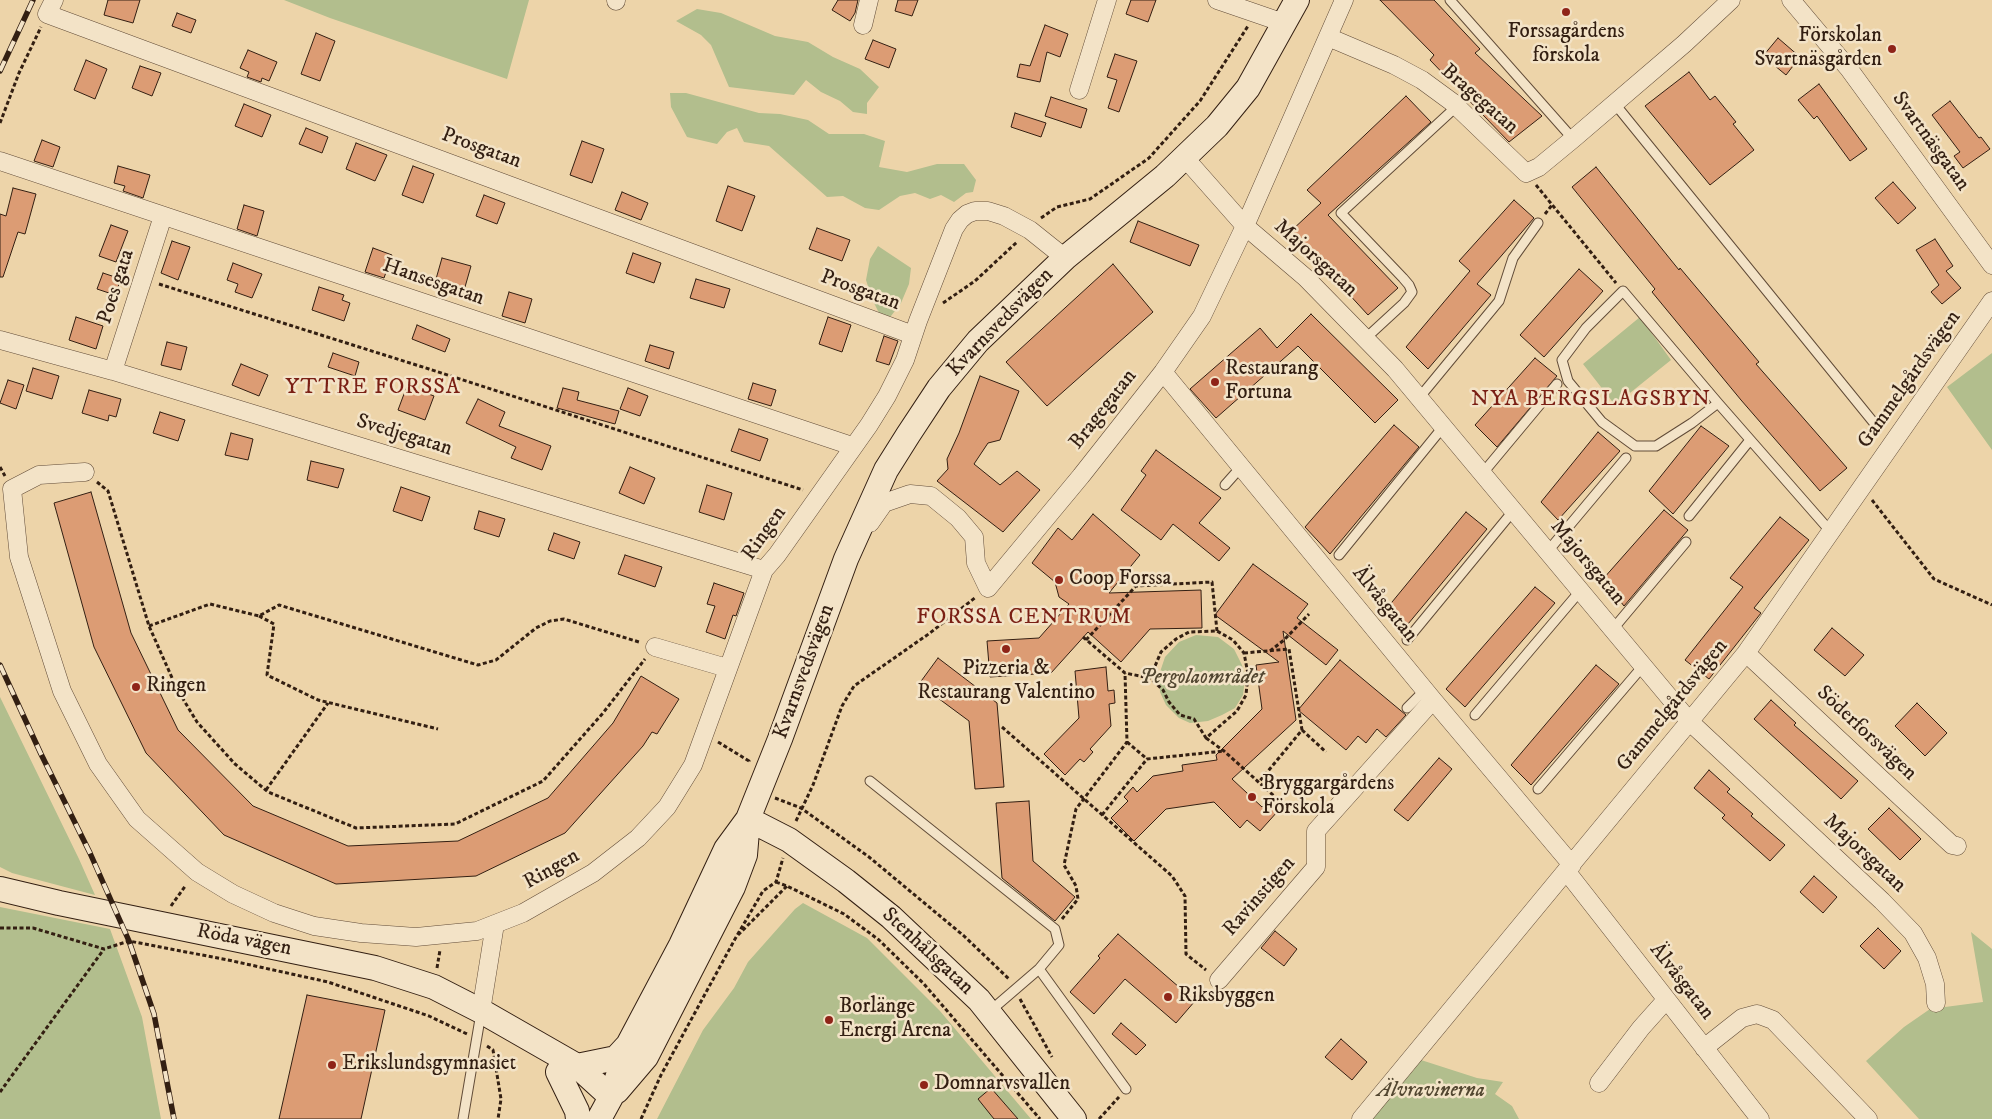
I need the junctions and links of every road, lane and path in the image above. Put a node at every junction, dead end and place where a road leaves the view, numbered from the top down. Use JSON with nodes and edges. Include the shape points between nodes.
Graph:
{"nodes":[{"id":1,"x":869,"y":0,"type":"edge"},
{"id":2,"x":1107,"y":0,"type":"edge"},
{"id":3,"x":1217,"y":0,"type":"edge"},
{"id":4,"x":1297,"y":0,"type":"edge"},
{"id":5,"x":1344,"y":0,"type":"edge"},
{"id":6,"x":1450,"y":0,"type":"edge"},
{"id":7,"x":1731,"y":0,"type":"edge"},
{"id":8,"x":1791,"y":0,"type":"edge"},
{"id":9,"x":51,"y":7,"type":"edge"},
{"id":10,"x":1256,"y":15,"type":"junction"},
{"id":11,"x":1284,"y":23,"type":"junction"},
{"id":12,"x":863,"y":25,"type":"dead end"},
{"id":13,"x":1328,"y":37,"type":"junction"},
{"id":14,"x":1079,"y":90,"type":"dead end"},
{"id":15,"x":1615,"y":104,"type":"junction"},
{"id":16,"x":1457,"y":106,"type":"junction"},
{"id":17,"x":0,"y":123,"type":"edge"},
{"id":18,"x":1573,"y":139,"type":"junction"},
{"id":19,"x":1185,"y":158,"type":"junction"},
{"id":20,"x":0,"y":161,"type":"edge"},
{"id":21,"x":1533,"y":170,"type":"junction"},
{"id":22,"x":163,"y":216,"type":"junction"},
{"id":23,"x":1538,"y":222,"type":"dead end"},
{"id":24,"x":1245,"y":226,"type":"junction"},
{"id":25,"x":1030,"y":230,"type":"junction"},
{"id":26,"x":1065,"y":258,"type":"junction"},
{"id":27,"x":1992,"y":265,"type":"edge"},
{"id":28,"x":144,"y":279,"type":"junction"},
{"id":29,"x":1623,"y":291,"type":"junction"},
{"id":30,"x":1992,"y":301,"type":"edge"},
{"id":31,"x":942,"y":304,"type":"dead end"},
{"id":32,"x":913,"y":334,"type":"junction"},
{"id":33,"x":1366,"y":338,"type":"junction"},
{"id":34,"x":0,"y":340,"type":"edge"},
{"id":35,"x":113,"y":371,"type":"junction"},
{"id":36,"x":1163,"y":372,"type":"junction"},
{"id":37,"x":1557,"y":384,"type":"dead end"},
{"id":38,"x":1419,"y":398,"type":"junction"},
{"id":39,"x":1718,"y":403,"type":"junction"},
{"id":40,"x":1874,"y":423,"type":"dead end"},
{"id":41,"x":1443,"y":427,"type":"junction"},
{"id":42,"x":1750,"y":440,"type":"junction"},
{"id":43,"x":852,"y":446,"type":"junction"},
{"id":44,"x":1626,"y":458,"type":"dead end"},
{"id":45,"x":1241,"y":467,"type":"junction"},
{"id":46,"x":85,"y":472,"type":"joint"},
{"id":47,"x":1482,"y":474,"type":"junction"},
{"id":48,"x":1225,"y":485,"type":"dead end"},
{"id":49,"x":1862,"y":488,"type":"junction"},
{"id":50,"x":819,"y":496,"type":"junction"},
{"id":51,"x":1514,"y":510,"type":"junction"},
{"id":52,"x":1689,"y":516,"type":"dead end"},
{"id":53,"x":1831,"y":532,"type":"junction"},
{"id":54,"x":1686,"y":542,"type":"dead end"},
{"id":55,"x":1548,"y":551,"type":"junction"},
{"id":56,"x":1339,"y":555,"type":"dead end"},
{"id":57,"x":846,"y":559,"type":"junction"},
{"id":58,"x":764,"y":570,"type":"junction"},
{"id":59,"x":988,"y":588,"type":"junction"},
{"id":60,"x":1581,"y":590,"type":"junction"},
{"id":61,"x":1992,"y":605,"type":"edge"},
{"id":62,"x":1309,"y":614,"type":"dead end"},
{"id":63,"x":259,"y":616,"type":"junction"},
{"id":64,"x":149,"y":626,"type":"junction"},
{"id":65,"x":1613,"y":629,"type":"junction"},
{"id":66,"x":1217,"y":631,"type":"junction"},
{"id":67,"x":1407,"y":640,"type":"dead end"},
{"id":68,"x":655,"y":647,"type":"junction"},
{"id":69,"x":1270,"y":651,"type":"junction"},
{"id":70,"x":1244,"y":653,"type":"junction"},
{"id":71,"x":1746,"y":653,"type":"junction"},
{"id":72,"x":1643,"y":666,"type":"junction"},
{"id":73,"x":727,"y":668,"type":"junction"},
{"id":74,"x":1125,"y":673,"type":"junction"},
{"id":75,"x":1150,"y":678,"type":"junction"},
{"id":76,"x":1429,"y":695,"type":"junction"},
{"id":77,"x":328,"y":703,"type":"junction"},
{"id":78,"x":1408,"y":708,"type":"dead end"},
{"id":79,"x":1475,"y":715,"type":"dead end"},
{"id":80,"x":1690,"y":722,"type":"junction"},
{"id":81,"x":1002,"y":726,"type":"dead end"},
{"id":82,"x":438,"y":729,"type":"dead end"},
{"id":83,"x":1302,"y":730,"type":"junction"},
{"id":84,"x":1206,"y":738,"type":"junction"},
{"id":85,"x":1127,"y":742,"type":"junction"},
{"id":86,"x":1224,"y":751,"type":"junction"},
{"id":87,"x":1326,"y":752,"type":"dead end"},
{"id":88,"x":1147,"y":759,"type":"junction"},
{"id":89,"x":870,"y":782,"type":"dead end"},
{"id":90,"x":1259,"y":782,"type":"junction"},
{"id":91,"x":1538,"y":789,"type":"dead end"},
{"id":92,"x":266,"y":790,"type":"junction"},
{"id":93,"x":1084,"y":798,"type":"junction"},
{"id":94,"x":1283,"y":804,"type":"dead end"},
{"id":95,"x":802,"y":808,"type":"junction"},
{"id":96,"x":1102,"y":815,"type":"junction"},
{"id":97,"x":748,"y":819,"type":"junction"},
{"id":98,"x":789,"y":840,"type":"junction"},
{"id":99,"x":1957,"y":846,"type":"dead end"},
{"id":100,"x":1570,"y":869,"type":"junction"},
{"id":101,"x":776,"y":882,"type":"junction"},
{"id":102,"x":787,"y":886,"type":"junction"},
{"id":103,"x":0,"y":889,"type":"edge"},
{"id":104,"x":495,"y":924,"type":"junction"},
{"id":105,"x":0,"y":928,"type":"edge"},
{"id":106,"x":1055,"y":930,"type":"junction"},
{"id":107,"x":735,"y":939,"type":"junction"},
{"id":108,"x":104,"y":949,"type":"junction"},
{"id":109,"x":1039,"y":969,"type":"junction"},
{"id":110,"x":1219,"y":980,"type":"joint"},
{"id":111,"x":1016,"y":990,"type":"junction"},
{"id":112,"x":1666,"y":1000,"type":"junction"},
{"id":113,"x":1936,"y":1003,"type":"dead end"},
{"id":114,"x":481,"y":1011,"type":"junction"},
{"id":115,"x":989,"y":1013,"type":"junction"},
{"id":116,"x":428,"y":1016,"type":"dead end"},
{"id":117,"x":628,"y":1045,"type":"junction"},
{"id":118,"x":1704,"y":1048,"type":"junction"},
{"id":119,"x":1057,"y":1064,"type":"dead end"},
{"id":120,"x":568,"y":1069,"type":"junction"},
{"id":121,"x":1599,"y":1083,"type":"dead end"},
{"id":122,"x":1126,"y":1089,"type":"joint"},
{"id":123,"x":0,"y":1092,"type":"edge"},
{"id":124,"x":611,"y":1097,"type":"junction"},
{"id":125,"x":463,"y":1119,"type":"edge"},
{"id":126,"x":578,"y":1119,"type":"edge"},
{"id":127,"x":599,"y":1119,"type":"edge"},
{"id":128,"x":641,"y":1119,"type":"edge"},
{"id":129,"x":1040,"y":1119,"type":"edge"},
{"id":130,"x":1074,"y":1119,"type":"edge"},
{"id":131,"x":1099,"y":1119,"type":"edge"},
{"id":132,"x":1361,"y":1119,"type":"edge"},
{"id":133,"x":1760,"y":1119,"type":"edge"},
{"id":134,"x":1868,"y":1119,"type":"edge"}],
"edges":[{"from":1,"to":12,"type":"street"},
{"from":2,"to":14,"type":"street"},
{"from":3,"to":10,"type":"street"},
{"from":4,"to":11,"type":"street","name":"Kvarnsvedsvägen"},
{"from":5,"to":13,"type":"street","name":"Bragegatan"},
{"from":6,"to":18,"type":"lane"},
{"from":7,"to":15,"type":"street"},
{"from":8,"to":27,"type":"street","name":"Svartnäsgatan","via":[[1848,69]]},
{"from":9,"to":17,"type":"path","via":[[19,73]]},
{"from":9,"to":32,"type":"street","name":"Prosgatan"},
{"from":10,"to":11,"type":"street"},
{"from":10,"to":25,"type":"path","via":[[1200,100],[1149,158],[1090,199],[1057,207]]},
{"from":11,"to":19,"type":"street","name":"Kvarnsvedsvägen","via":[[1248,88]]},
{"from":13,"to":16,"type":"street","name":"Bragegatan","via":[[1394,65],[1422,80]]},
{"from":13,"to":24,"type":"street","name":"Bragegatan"},
{"from":15,"to":18,"type":"street"},
{"from":15,"to":40,"type":"lane"},
{"from":16,"to":21,"type":"street","name":"Bragegatan"},
{"from":16,"to":33,"type":"lane","via":[[1341,213],[1409,284],[1412,292]]},
{"from":18,"to":21,"type":"street"},
{"from":19,"to":24,"type":"street","name":"Majorsgatan"},
{"from":19,"to":26,"type":"street","name":"Kvarnsvedsvägen"},
{"from":20,"to":22,"type":"street","name":"Hansesgatan"},
{"from":21,"to":29,"type":"path"},
{"from":22,"to":28,"type":"street","name":"Poes gata"},
{"from":22,"to":43,"type":"street","name":"Hansesgatan"},
{"from":23,"to":38,"type":"lane","via":[[1513,258],[1499,302]]},
{"from":24,"to":33,"type":"street","name":"Majorsgatan","via":[[1306,278]]},
{"from":24,"to":36,"type":"street","name":"Bragegatan","via":[[1202,316]]},
{"from":25,"to":26,"type":"street","name":"Ringen"},
{"from":25,"to":31,"type":"path","via":[[975,281]]},
{"from":25,"to":32,"type":"street","name":"Ringen","via":[[988,211],[966,214],[954,229]]},
{"from":26,"to":57,"type":"street","name":"Kvarnsvedsvägen","via":[[978,341],[939,388],[886,470]]},
{"from":28,"to":35,"type":"street","name":"Poes gata"},
{"from":28,"to":50,"type":"path"},
{"from":29,"to":39,"type":"lane"},
{"from":29,"to":39,"type":"lane","via":[[1586,328],[1562,360],[1568,381],[1602,422],[1635,446],[1656,446]]},
{"from":30,"to":49,"type":"street","name":"Gammelgårdsvägen"},
{"from":32,"to":43,"type":"street","name":"Ringen","via":[[905,360],[887,396]]},
{"from":33,"to":38,"type":"street","name":"Majorsgatan"},
{"from":34,"to":35,"type":"street","name":"Svedjegatan"},
{"from":35,"to":58,"type":"street","name":"Svedjegatan"},
{"from":36,"to":45,"type":"street","name":"Älvåsgatan"},
{"from":36,"to":59,"type":"street","name":"Bragegatan"},
{"from":37,"to":47,"type":"lane"},
{"from":38,"to":41,"type":"street","name":"Majorsgatan"},
{"from":39,"to":42,"type":"lane"},
{"from":41,"to":47,"type":"street","name":"Majorsgatan"},
{"from":41,"to":56,"type":"lane"},
{"from":42,"to":52,"type":"lane"},
{"from":42,"to":53,"type":"lane"},
{"from":43,"to":50,"type":"street","name":"Ringen"},
{"from":44,"to":55,"type":"lane"},
{"from":45,"to":48,"type":"lane"},
{"from":45,"to":76,"type":"street","name":"Älvåsgatan"},
{"from":46,"to":64,"type":"path","via":[[108,492]]},
{"from":46,"to":104,"type":"street","name":"Ringen","via":[[39,475],[12,489],[19,557],[62,690],[98,764],[137,819],[197,872],[233,894],[274,913],[314,926],[416,937],[477,931]]},
{"from":47,"to":51,"type":"street","name":"Majorsgatan"},
{"from":49,"to":53,"type":"street","name":"Gammelgårdsvägen"},
{"from":49,"to":61,"type":"path","via":[[1934,579]]},
{"from":50,"to":58,"type":"street","name":"Ringen"},
{"from":51,"to":55,"type":"street","name":"Majorsgatan"},
{"from":51,"to":67,"type":"lane"},
{"from":53,"to":71,"type":"street","name":"Gammelgårdsvägen"},
{"from":54,"to":65,"type":"lane"},
{"from":55,"to":60,"type":"street","name":"Majorsgatan"},
{"from":57,"to":59,"type":"street","via":[[884,503],[910,494],[931,496],[958,518],[974,537],[976,563]]},
{"from":57,"to":97,"type":"street","name":"Kvarnsvedsvägen"},
{"from":58,"to":73,"type":"street","name":"Ringen"},
{"from":59,"to":95,"type":"path","via":[[854,686],[842,706]]},
{"from":60,"to":65,"type":"street","name":"Majorsgatan"},
{"from":60,"to":79,"type":"lane"},
{"from":62,"to":69,"type":"path"},
{"from":63,"to":64,"type":"path","via":[[210,604]]},
{"from":63,"to":68,"type":"path","via":[[279,606],[478,665],[496,660],[536,628],[564,619]]},
{"from":63,"to":77,"type":"path","via":[[274,624],[267,675]]},
{"from":64,"to":92,"type":"path","via":[[197,722],[235,764]]},
{"from":65,"to":72,"type":"street","name":"Majorsgatan"},
{"from":66,"to":70,"type":"path","via":[[1233,640]]},
{"from":66,"to":74,"type":"path","via":[[1212,582],[1136,586],[1084,638]]},
{"from":66,"to":75,"type":"path","via":[[1189,632],[1176,639],[1161,652]]},
{"from":68,"to":73,"type":"street"},
{"from":68,"to":92,"type":"path","via":[[543,781],[455,824],[356,828]]},
{"from":69,"to":70,"type":"path"},
{"from":69,"to":83,"type":"path","via":[[1289,650]]},
{"from":70,"to":84,"type":"path","via":[[1248,674],[1246,695],[1237,711]]},
{"from":71,"to":80,"type":"street","name":"Gammelgårdsvägen"},
{"from":71,"to":99,"type":"street","name":"Söderforsvägen","via":[[1952,845]]},
{"from":72,"to":80,"type":"street","name":"Majorsgatan"},
{"from":72,"to":91,"type":"lane"},
{"from":73,"to":104,"type":"street","name":"Ringen","via":[[693,765],[667,807],[638,838],[593,873],[523,913]]},
{"from":74,"to":75,"type":"path"},
{"from":74,"to":85,"type":"path"},
{"from":75,"to":84,"type":"path","via":[[1163,690],[1168,702],[1180,715],[1194,719]]},
{"from":76,"to":78,"type":"lane"},
{"from":76,"to":100,"type":"street","name":"Älvåsgatan"},
{"from":76,"to":110,"type":"street","name":"Ravinstigen","via":[[1316,831],[1316,866]]},
{"from":77,"to":82,"type":"path"},
{"from":77,"to":92,"type":"path"},
{"from":80,"to":100,"type":"street","name":"Gammelgårdsvägen"},
{"from":80,"to":113,"type":"street","name":"Majorsgatan","via":[[1913,932],[1936,984]]},
{"from":81,"to":93,"type":"path"},
{"from":83,"to":87,"type":"path"},
{"from":83,"to":90,"type":"path"},
{"from":84,"to":86,"type":"path"},
{"from":85,"to":88,"type":"path"},
{"from":85,"to":93,"type":"path"},
{"from":86,"to":88,"type":"path"},
{"from":86,"to":90,"type":"path"},
{"from":88,"to":96,"type":"path"},
{"from":89,"to":106,"type":"lane"},
{"from":90,"to":94,"type":"path"},
{"from":93,"to":96,"type":"path"},
{"from":93,"to":106,"type":"path","via":[[1076,809],[1064,865],[1076,886],[1078,899]]},
{"from":95,"to":98,"type":"path"},
{"from":95,"to":111,"type":"path","via":[[869,857],[964,936],[1008,978]]},
{"from":96,"to":110,"type":"path","via":[[1172,876],[1185,896],[1186,954]]},
{"from":97,"to":98,"type":"street","name":"Stenhålsgatan"},
{"from":97,"to":117,"type":"street","name":"Kvarnsvedsvägen","via":[[726,849],[681,945]]},
{"from":97,"to":124,"type":"street","name":"Kvarnsvedsvägen","via":[[745,855],[733,887],[646,1057]]},
{"from":98,"to":101,"type":"path"},
{"from":98,"to":115,"type":"street","name":"Stenhålsgatan","via":[[891,917]]},
{"from":100,"to":112,"type":"street","name":"Älvåsgatan"},
{"from":100,"to":132,"type":"street","name":"Gammelgårdsvägen"},
{"from":101,"to":102,"type":"path"},
{"from":101,"to":107,"type":"path","via":[[763,892]]},
{"from":102,"to":107,"type":"path"},
{"from":102,"to":129,"type":"path","via":[[844,914],[879,940],[924,984]]},
{"from":103,"to":114,"type":"street","name":"Röda vägen","via":[[59,904],[375,968],[434,987]]},
{"from":104,"to":114,"type":"street"},
{"from":105,"to":108,"type":"path","via":[[33,928]]},
{"from":106,"to":109,"type":"lane","via":[[1059,945]]},
{"from":107,"to":128,"type":"path"},
{"from":108,"to":116,"type":"path","via":[[129,941],[228,960],[328,982]]},
{"from":108,"to":123,"type":"path"},
{"from":109,"to":111,"type":"lane"},
{"from":109,"to":122,"type":"lane"},
{"from":111,"to":115,"type":"lane"},
{"from":111,"to":119,"type":"path"},
{"from":112,"to":118,"type":"street","name":"Älvåsgatan"},
{"from":112,"to":121,"type":"street"},
{"from":114,"to":120,"type":"street","name":"Röda vägen"},
{"from":114,"to":125,"type":"lane"},
{"from":115,"to":130,"type":"street","name":"Stenhålsgatan"},
{"from":117,"to":120,"type":"street","via":[[616,1058]]},
{"from":117,"to":124,"type":"street","name":"Kvarnsvedsvägen"},
{"from":118,"to":133,"type":"street","name":"Älvåsgatan"},
{"from":118,"to":134,"type":"street","via":[[1742,1018],[1757,1014],[1773,1020]]},
{"from":120,"to":124,"type":"street","name":"Röda vägen"},
{"from":120,"to":126,"type":"street"},
{"from":122,"to":131,"type":"path"},
{"from":124,"to":127,"type":"street","name":"Kvarnsvedsvägen"}]}
